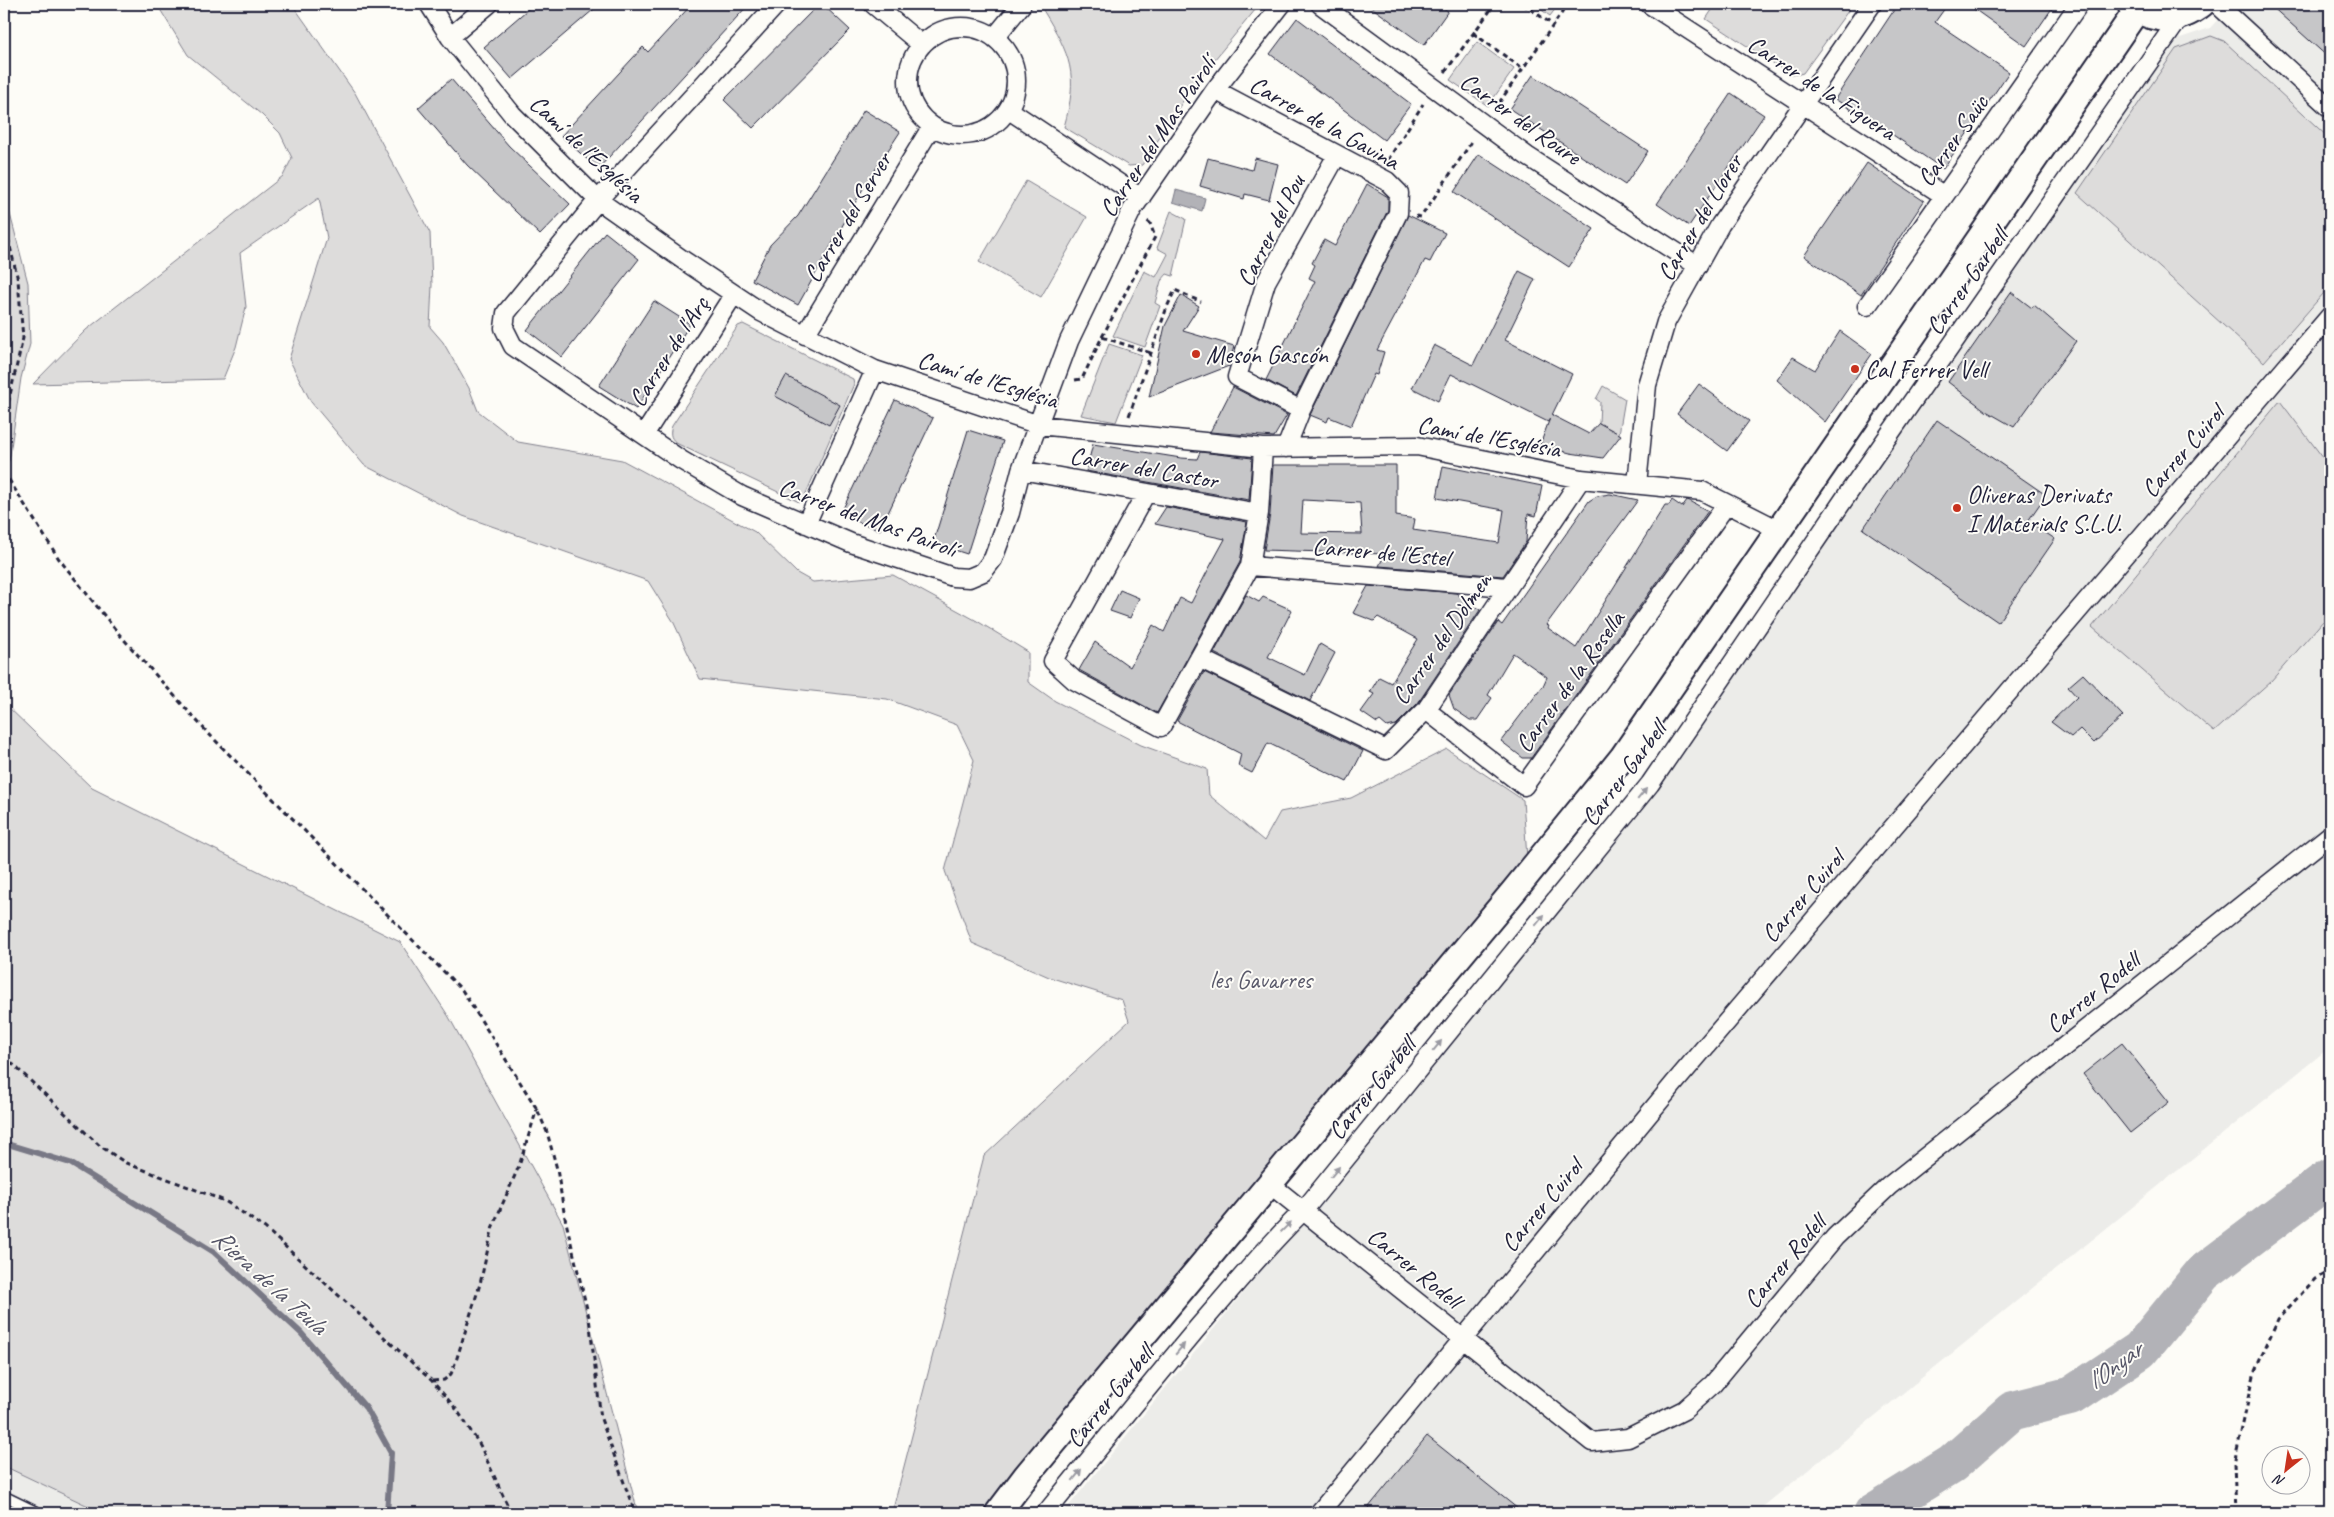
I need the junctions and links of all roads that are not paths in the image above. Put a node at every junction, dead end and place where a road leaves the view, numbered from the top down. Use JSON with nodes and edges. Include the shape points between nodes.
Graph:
{"nodes":[{"id":1,"x":429,"y":4,"type":"edge"},
{"id":2,"x":489,"y":4,"type":"edge"},
{"id":3,"x":778,"y":4,"type":"edge"},
{"id":4,"x":873,"y":4,"type":"edge"},
{"id":5,"x":1022,"y":4,"type":"edge"},
{"id":6,"x":1282,"y":4,"type":"edge"},
{"id":7,"x":1320,"y":4,"type":"edge"},
{"id":8,"x":1649,"y":4,"type":"edge"},
{"id":9,"x":1872,"y":4,"type":"edge"},
{"id":10,"x":2079,"y":4,"type":"edge"},
{"id":11,"x":2202,"y":4,"type":"edge"},
{"id":12,"x":2217,"y":4,"type":"edge"},
{"id":13,"x":2134,"y":7,"type":"edge"},
{"id":14,"x":2181,"y":16,"type":"junction"},
{"id":15,"x":995,"y":36,"type":"junction"},
{"id":16,"x":450,"y":37,"type":"junction"},
{"id":17,"x":922,"y":45,"type":"junction"},
{"id":18,"x":1215,"y":90,"type":"junction"},
{"id":19,"x":1802,"y":103,"type":"junction"},
{"id":20,"x":2330,"y":108,"type":"edge"},
{"id":21,"x":1009,"y":110,"type":"junction"},
{"id":22,"x":932,"y":126,"type":"junction"},
{"id":23,"x":1337,"y":155,"type":"junction"},
{"id":24,"x":1943,"y":195,"type":"junction"},
{"id":25,"x":598,"y":200,"type":"junction"},
{"id":26,"x":1137,"y":204,"type":"junction"},
{"id":27,"x":1698,"y":266,"type":"junction"},
{"id":28,"x":734,"y":294,"type":"junction"},
{"id":29,"x":1867,"y":306,"type":"dead end"},
{"id":30,"x":2330,"y":316,"type":"edge"},
{"id":31,"x":806,"y":335,"type":"junction"},
{"id":32,"x":875,"y":370,"type":"junction"},
{"id":33,"x":1301,"y":410,"type":"junction"},
{"id":34,"x":1039,"y":425,"type":"junction"},
{"id":35,"x":644,"y":435,"type":"junction"},
{"id":36,"x":1263,"y":448,"type":"junction"},
{"id":37,"x":1286,"y":448,"type":"junction"},
{"id":38,"x":1021,"y":470,"type":"junction"},
{"id":39,"x":1581,"y":479,"type":"junction"},
{"id":40,"x":1638,"y":484,"type":"junction"},
{"id":41,"x":1146,"y":493,"type":"junction"},
{"id":42,"x":1727,"y":504,"type":"junction"},
{"id":43,"x":1259,"y":513,"type":"junction"},
{"id":44,"x":806,"y":524,"type":"junction"},
{"id":45,"x":1779,"y":530,"type":"junction"},
{"id":46,"x":1250,"y":566,"type":"junction"},
{"id":47,"x":1507,"y":587,"type":"junction"},
{"id":48,"x":1199,"y":658,"type":"junction"},
{"id":49,"x":1426,"y":710,"type":"junction"},
{"id":50,"x":2330,"y":835,"type":"edge"},
{"id":51,"x":1271,"y":1184,"type":"junction"},
{"id":52,"x":1304,"y":1210,"type":"junction"},
{"id":53,"x":1463,"y":1338,"type":"junction"},
{"id":54,"x":4,"y":1496,"type":"edge"},
{"id":55,"x":39,"y":1513,"type":"edge"},
{"id":56,"x":998,"y":1513,"type":"edge"},
{"id":57,"x":1046,"y":1513,"type":"edge"},
{"id":58,"x":1319,"y":1513,"type":"edge"}],
"edges":[{"from":1,"to":16,"type":"street","name":"Camí de l'Església"},
{"from":2,"to":16,"type":"street"},
{"from":3,"to":25,"type":"street"},
{"from":4,"to":17,"type":"street"},
{"from":5,"to":15,"type":"street"},
{"from":6,"to":18,"type":"street","name":"Carrer del Mas Pairolí"},
{"from":7,"to":27,"type":"street","name":"Carrer del Roure","via":[[1527,156]]},
{"from":8,"to":19,"type":"street","name":"Carrer de la Figuera"},
{"from":9,"to":19,"type":"street","name":"Carrer del Llorer"},
{"from":10,"to":24,"type":"street","name":"Carrer Saüc"},
{"from":11,"to":14,"type":"main road"},
{"from":12,"to":20,"type":"street"},
{"from":13,"to":14,"type":"main road","via":[[2158,18]]},
{"from":13,"to":45,"type":"main road"},
{"from":52,"to":14,"type":"street","name":"Carrer Garbell","one_way":true,"via":[[1650,784],[1839,506]]},
{"from":15,"to":17,"type":"street","via":[[969,26],[943,30]]},
{"from":15,"to":21,"type":"street","via":[[1008,50],[1018,78]]},
{"from":16,"to":25,"type":"street","name":"Camí de l'Església","via":[[512,114]]},
{"from":17,"to":22,"type":"street","via":[[911,62],[908,81],[913,104]]},
{"from":18,"to":23,"type":"street","name":"Carrer de la Gavina"},
{"from":18,"to":26,"type":"street","name":"Carrer del Mas Pairolí"},
{"from":19,"to":24,"type":"street","name":"Carrer de la Figuera"},
{"from":19,"to":27,"type":"street","name":"Carrer del Llorer","via":[[1720,225]]},
{"from":21,"to":22,"type":"street","via":[[988,130],[970,135],[941,132]]},
{"from":21,"to":26,"type":"street"},
{"from":22,"to":31,"type":"street","name":"Carrer del Server"},
{"from":23,"to":33,"type":"street","name":"Carrer de la Gavina","via":[[1387,181],[1399,193],[1398,213]]},
{"from":23,"to":33,"type":"street","name":"Carrer del Pou","via":[[1266,282],[1237,377]]},
{"from":24,"to":29,"type":"street","name":"Carrer Saüc"},
{"from":25,"to":28,"type":"street","name":"Camí de l'Església"},
{"from":25,"to":35,"type":"street","name":"Carrer del Mas Pairolí","via":[[506,313],[504,328],[513,346]]},
{"from":26,"to":34,"type":"street","name":"Carrer del Mas Pairolí","via":[[1068,341]]},
{"from":27,"to":40,"type":"street","name":"Carrer del Llorer","via":[[1666,322],[1647,385]]},
{"from":28,"to":31,"type":"street","name":"Camí de l'Església"},
{"from":28,"to":35,"type":"street","name":"Carrer de l'Arç"},
{"from":30,"to":53,"type":"street","name":"Carrer Cuirol","via":[[1677,1080]]},
{"from":31,"to":32,"type":"street","name":"Camí de l'Església"},
{"from":32,"to":34,"type":"street","name":"Camí de l'Església"},
{"from":32,"to":44,"type":"street"},
{"from":33,"to":37,"type":"street"},
{"from":34,"to":36,"type":"street","name":"Camí de l'Església"},
{"from":34,"to":38,"type":"street","name":"Carrer del Mas Pairolí"},
{"from":35,"to":44,"type":"street","name":"Carrer del Mas Pairolí","via":[[742,496]]},
{"from":36,"to":37,"type":"street","name":"Camí de l'Església"},
{"from":36,"to":43,"type":"street"},
{"from":37,"to":39,"type":"street","name":"Camí de l'Església","via":[[1417,446]]},
{"from":38,"to":41,"type":"street","name":"Carrer del Castor"},
{"from":38,"to":44,"type":"street","name":"Carrer del Mas Pairolí","via":[[993,559],[983,572],[969,578],[954,577],[908,562]]},
{"from":39,"to":40,"type":"street","name":"Camí de l'Església"},
{"from":39,"to":47,"type":"street","name":"Carrer del Dòlmen"},
{"from":40,"to":42,"type":"street","name":"Camí de l'Església","via":[[1702,491]]},
{"from":41,"to":43,"type":"street","name":"Carrer del Castor"},
{"from":41,"to":48,"type":"street","via":[[1053,661],[1074,680],[1161,727]]},
{"from":42,"to":45,"type":"street","name":"Camí de l'Església"},
{"from":42,"to":49,"type":"street","name":"Carrer de la Rosella","via":[[1524,786]]},
{"from":43,"to":46,"type":"street"},
{"from":45,"to":51,"type":"main road","via":[[1622,758]]},
{"from":46,"to":47,"type":"street","name":"Carrer de l'Estel"},
{"from":46,"to":48,"type":"street"},
{"from":47,"to":49,"type":"street","name":"Carrer del Dòlmen"},
{"from":48,"to":49,"type":"street","name":"Carrer del Dòlmen","via":[[1386,750]]},
{"from":50,"to":53,"type":"street","name":"Carrer Rodell","via":[[1889,1186],[1835,1237],[1714,1384],[1684,1410],[1628,1438],[1592,1442]]},
{"from":51,"to":52,"type":"street","name":"Carrer Rodell"},
{"from":51,"to":56,"type":"main road"},
{"from":52,"to":53,"type":"street","name":"Carrer Rodell"},
{"from":57,"to":52,"type":"street","name":"Carrer Garbell","one_way":true,"via":[[1273,1240]]},
{"from":53,"to":58,"type":"street","name":"Carrer Cuirol"},
{"from":54,"to":55,"type":"lane"}]}
